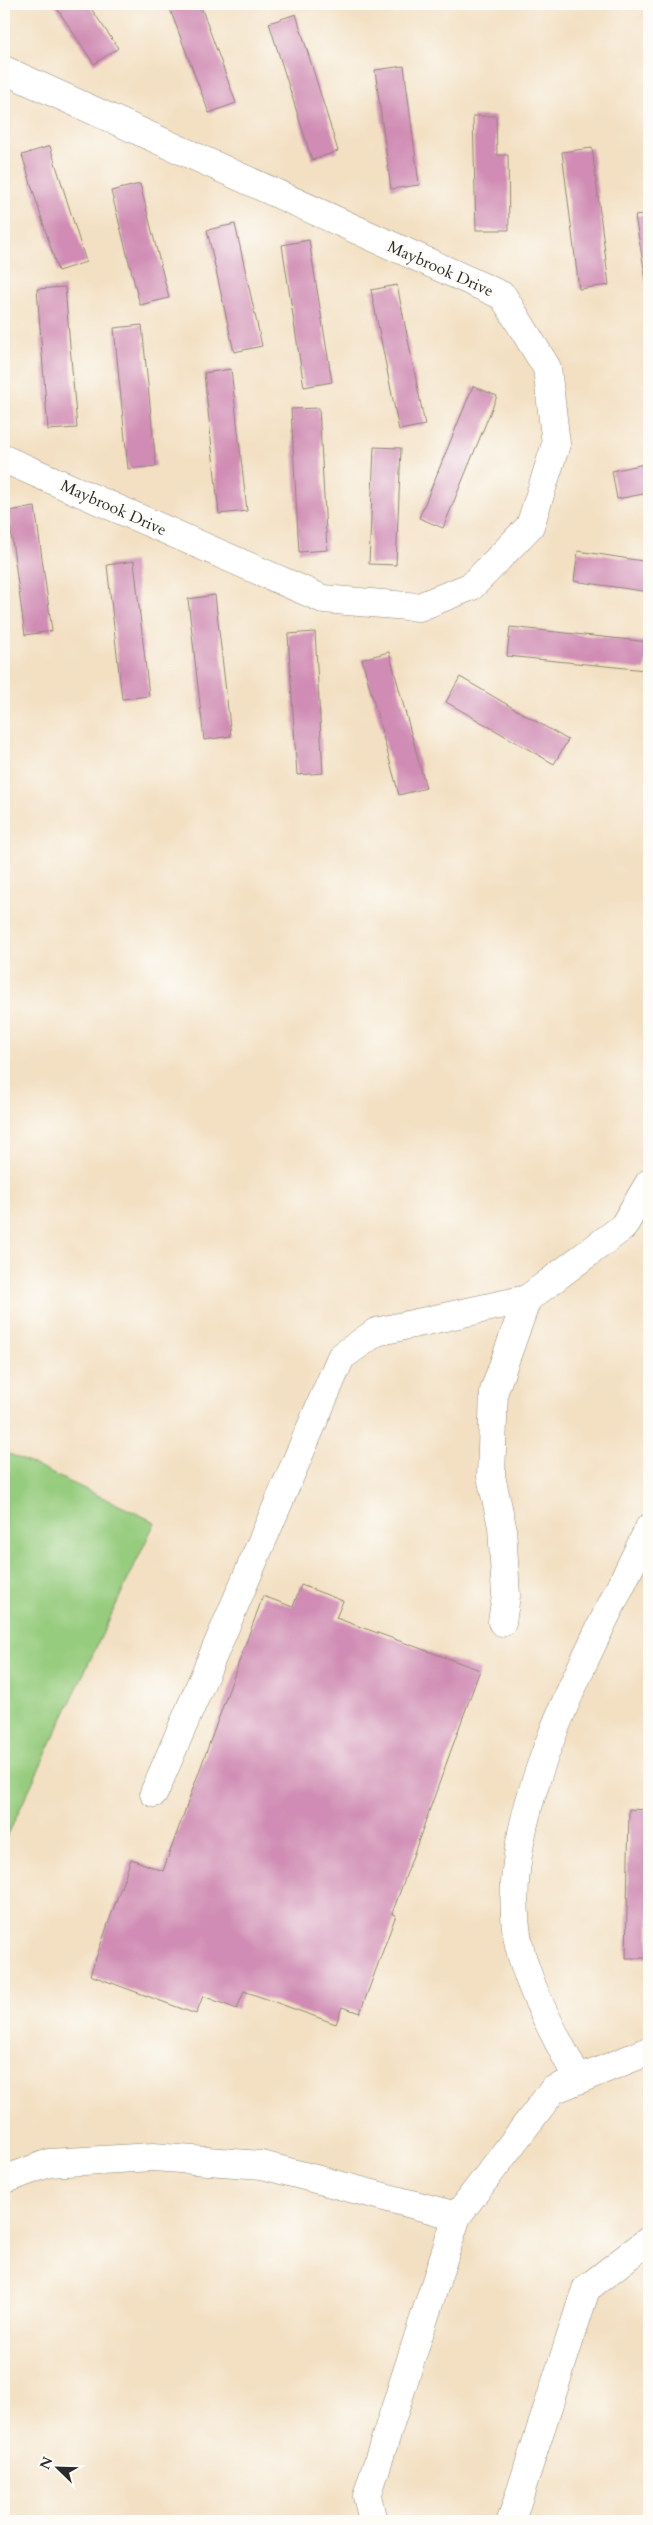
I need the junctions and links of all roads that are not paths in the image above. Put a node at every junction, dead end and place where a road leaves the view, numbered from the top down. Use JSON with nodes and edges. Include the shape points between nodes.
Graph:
{"nodes":[{"id":1,"x":4,"y":70,"type":"edge"},
{"id":2,"x":4,"y":459,"type":"edge"},
{"id":3,"x":649,"y":1183,"type":"edge"},
{"id":4,"x":527,"y":1299,"type":"junction"},
{"id":5,"x":649,"y":1528,"type":"edge"},
{"id":6,"x":502,"y":1622,"type":"dead end"},
{"id":7,"x":154,"y":1793,"type":"dead end"},
{"id":8,"x":649,"y":2051,"type":"edge"},
{"id":9,"x":578,"y":2080,"type":"junction"},
{"id":10,"x":4,"y":2180,"type":"edge"},
{"id":11,"x":458,"y":2216,"type":"junction"},
{"id":12,"x":649,"y":2240,"type":"edge"},
{"id":13,"x":373,"y":2521,"type":"edge"},
{"id":14,"x":511,"y":2521,"type":"edge"}],
"edges":[{"from":1,"to":2,"type":"street","name":"Maybrook Drive","via":[[503,296],[547,368],[556,444],[530,526],[472,586],[418,607],[323,600]]},
{"from":3,"to":4,"type":"street","via":[[623,1227]]},
{"from":4,"to":6,"type":"street","via":[[494,1391],[491,1476],[502,1526],[506,1596]]},
{"from":4,"to":7,"type":"street","via":[[376,1332],[341,1357]]},
{"from":5,"to":9,"type":"street","via":[[551,1739],[530,1796],[519,1852],[514,1900],[519,1943],[530,1984]]},
{"from":8,"to":9,"type":"street"},
{"from":9,"to":11,"type":"street","via":[[553,2090]]},
{"from":10,"to":11,"type":"street","via":[[49,2163],[134,2158],[262,2165]]},
{"from":11,"to":13,"type":"street","via":[[367,2496]]},
{"from":12,"to":14,"type":"street","via":[[586,2289]]}]}
